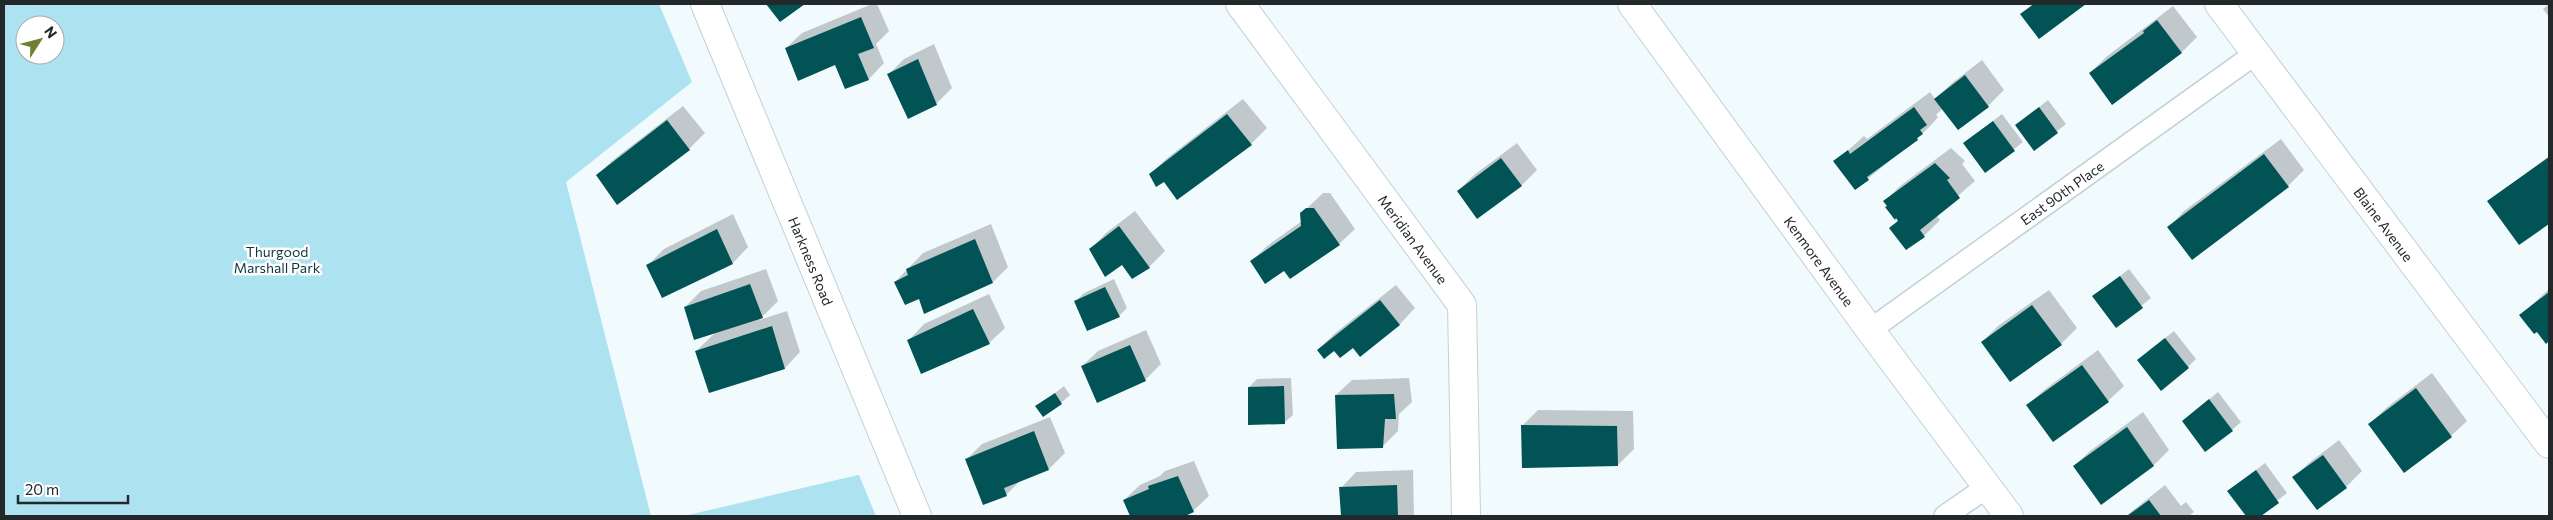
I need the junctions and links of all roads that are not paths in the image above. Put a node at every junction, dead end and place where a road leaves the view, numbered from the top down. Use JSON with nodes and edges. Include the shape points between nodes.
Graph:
{"nodes":[{"id":1,"x":705,"y":4,"type":"edge"},
{"id":2,"x":1240,"y":4,"type":"edge"},
{"id":3,"x":1632,"y":4,"type":"edge"},
{"id":4,"x":2218,"y":4,"type":"edge"},
{"id":5,"x":2255,"y":54,"type":"junction"},
{"id":6,"x":1870,"y":330,"type":"junction"},
{"id":7,"x":2549,"y":444,"type":"edge"},
{"id":8,"x":1987,"y":487,"type":"junction"},
{"id":9,"x":917,"y":516,"type":"edge"},
{"id":10,"x":1466,"y":516,"type":"edge"},
{"id":11,"x":1945,"y":516,"type":"edge"},
{"id":12,"x":2009,"y":516,"type":"edge"}],
"edges":[{"from":1,"to":9,"type":"street","name":"Harkness Road"},
{"from":2,"to":10,"type":"street","name":"Meridian Avenue","via":[[1462,305]]},
{"from":3,"to":6,"type":"street","name":"Kenmore Avenue"},
{"from":4,"to":5,"type":"street","name":"Blaine Avenue"},
{"from":5,"to":6,"type":"lane","name":"East 90th Place"},
{"from":5,"to":7,"type":"street","name":"Blaine Avenue"},
{"from":6,"to":8,"type":"street","name":"Kenmore Avenue"},
{"from":8,"to":11,"type":"lane"},
{"from":8,"to":12,"type":"street","name":"Kenmore Avenue"}]}
